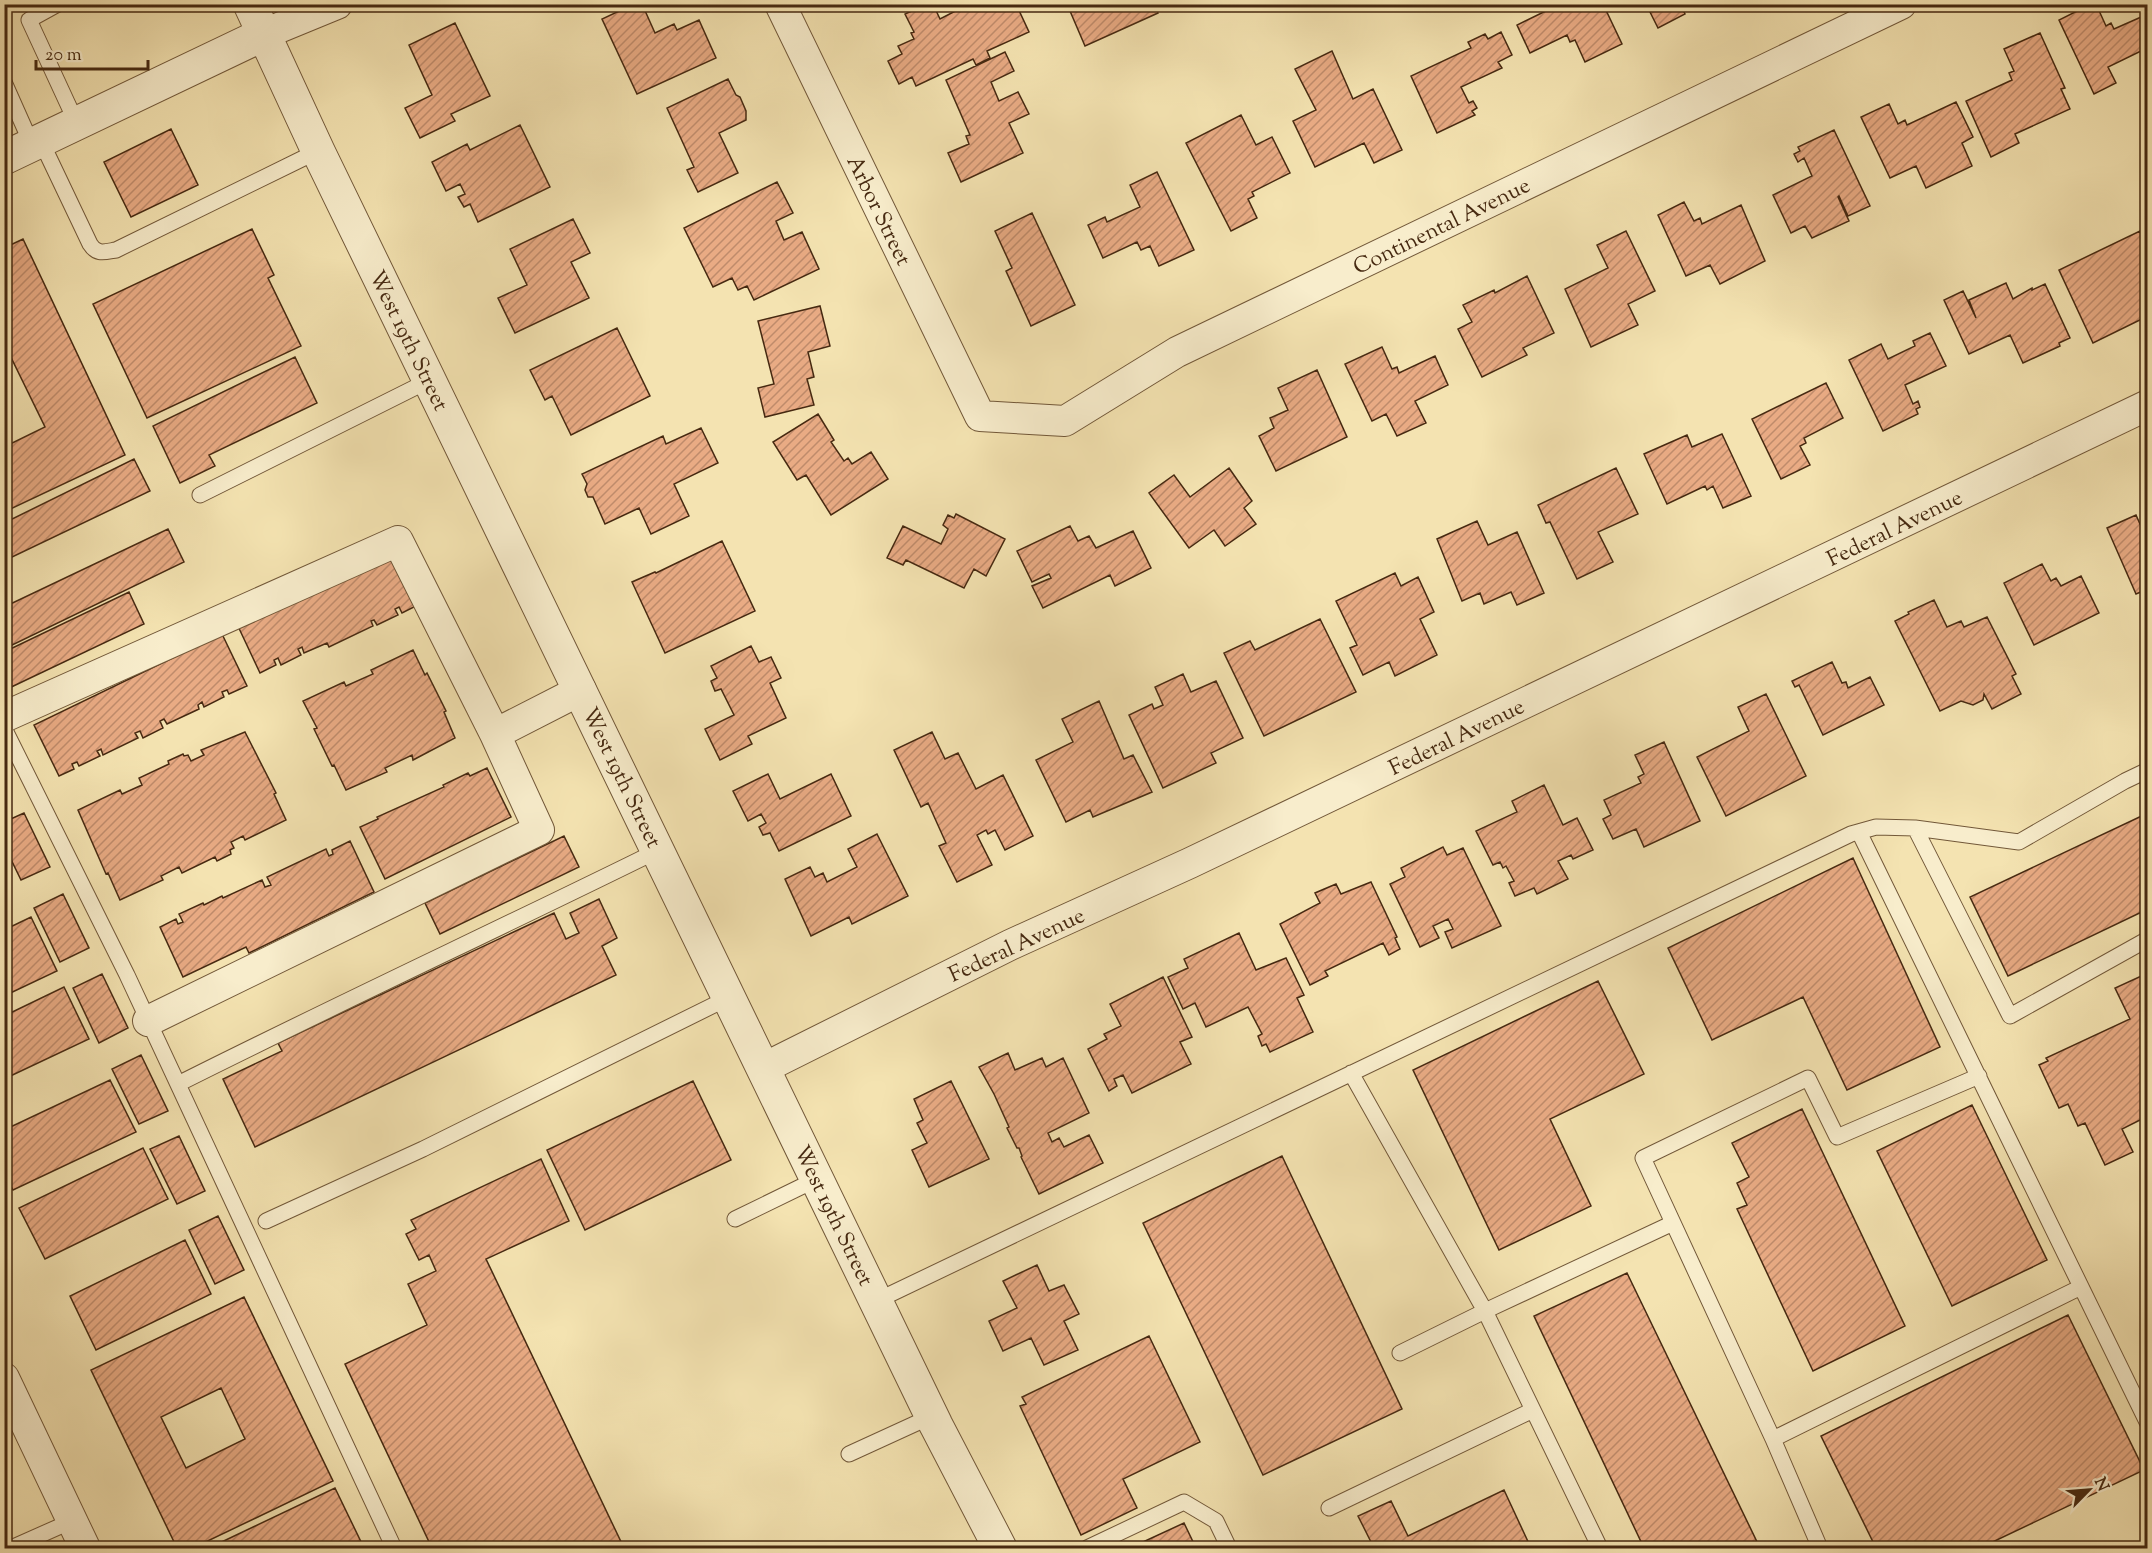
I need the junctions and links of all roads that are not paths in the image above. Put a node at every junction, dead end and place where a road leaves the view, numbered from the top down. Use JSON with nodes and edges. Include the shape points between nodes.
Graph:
{"nodes":[{"id":1,"x":58,"y":4,"type":"edge"},
{"id":2,"x":250,"y":4,"type":"edge"},
{"id":3,"x":337,"y":4,"type":"edge"},
{"id":4,"x":780,"y":4,"type":"edge"},
{"id":5,"x":1901,"y":4,"type":"edge"},
{"id":6,"x":264,"y":34,"type":"junction"},
{"id":7,"x":4,"y":82,"type":"edge"},
{"id":8,"x":77,"y":124,"type":"junction"},
{"id":9,"x":26,"y":148,"type":"edge"},
{"id":10,"x":318,"y":151,"type":"junction"},
{"id":11,"x":430,"y":380,"type":"junction"},
{"id":12,"x":2148,"y":405,"type":"edge"},
{"id":13,"x":980,"y":416,"type":"joint"},
{"id":14,"x":200,"y":495,"type":"dead end"},
{"id":15,"x":581,"y":690,"type":"junction"},
{"id":16,"x":4,"y":717,"type":"edge"},
{"id":17,"x":4,"y":728,"type":"edge"},
{"id":18,"x":495,"y":734,"type":"junction"},
{"id":19,"x":2148,"y":770,"type":"edge"},
{"id":20,"x":1915,"y":828,"type":"junction"},
{"id":21,"x":1859,"y":832,"type":"junction"},
{"id":22,"x":659,"y":850,"type":"junction"},
{"id":23,"x":2148,"y":939,"type":"edge"},
{"id":24,"x":730,"y":997,"type":"junction"},
{"id":25,"x":148,"y":1021,"type":"junction"},
{"id":26,"x":764,"y":1068,"type":"junction"},
{"id":27,"x":1351,"y":1073,"type":"junction"},
{"id":28,"x":1979,"y":1076,"type":"junction"},
{"id":29,"x":178,"y":1084,"type":"junction"},
{"id":30,"x":817,"y":1179,"type":"junction"},
{"id":31,"x":735,"y":1219,"type":"dead end"},
{"id":32,"x":266,"y":1221,"type":"dead end"},
{"id":33,"x":1673,"y":1223,"type":"junction"},
{"id":34,"x":2081,"y":1287,"type":"junction"},
{"id":35,"x":876,"y":1301,"type":"junction"},
{"id":36,"x":1485,"y":1311,"type":"junction"},
{"id":37,"x":1400,"y":1353,"type":"dead end"},
{"id":38,"x":4,"y":1378,"type":"edge"},
{"id":39,"x":1533,"y":1410,"type":"junction"},
{"id":40,"x":932,"y":1416,"type":"junction"},
{"id":41,"x":2148,"y":1424,"type":"edge"},
{"id":42,"x":1773,"y":1439,"type":"junction"},
{"id":43,"x":849,"y":1454,"type":"dead end"},
{"id":44,"x":1329,"y":1508,"type":"dead end"},
{"id":45,"x":72,"y":1521,"type":"junction"},
{"id":46,"x":11,"y":1548,"type":"edge"},
{"id":47,"x":85,"y":1548,"type":"edge"},
{"id":48,"x":394,"y":1548,"type":"edge"},
{"id":49,"x":1000,"y":1548,"type":"edge"},
{"id":50,"x":1087,"y":1548,"type":"edge"},
{"id":51,"x":1229,"y":1548,"type":"edge"},
{"id":52,"x":1600,"y":1548,"type":"edge"},
{"id":53,"x":1820,"y":1548,"type":"edge"}],
"edges":[{"from":1,"to":8,"type":"lane","via":[[29,20]]},
{"from":2,"to":6,"type":"street","name":"West 19th Street"},
{"from":3,"to":6,"type":"street"},
{"from":4,"to":13,"type":"street","name":"Arbor Street"},
{"from":5,"to":13,"type":"street","name":"Continental Avenue","via":[[1177,352],[1065,422]]},
{"from":6,"to":8,"type":"street"},
{"from":6,"to":10,"type":"street","name":"West 19th Street"},
{"from":7,"to":9,"type":"lane"},
{"from":8,"to":9,"type":"street"},
{"from":9,"to":10,"type":"lane","via":[[94,250],[100,253],[116,250]]},
{"from":10,"to":11,"type":"street","name":"West 19th Street"},
{"from":11,"to":14,"type":"lane"},
{"from":11,"to":15,"type":"street","name":"West 19th Street"},
{"from":12,"to":26,"type":"street","name":"Federal Avenue","via":[[1201,858],[1010,945]]},
{"from":15,"to":18,"type":"street"},
{"from":15,"to":22,"type":"street","name":"West 19th Street"},
{"from":16,"to":18,"type":"street","via":[[399,541]]},
{"from":17,"to":25,"type":"lane"},
{"from":18,"to":25,"type":"street","via":[[539,830]]},
{"from":19,"to":20,"type":"lane","via":[[2019,842]]},
{"from":20,"to":21,"type":"lane","via":[[1876,827]]},
{"from":20,"to":23,"type":"lane","via":[[2010,1016]]},
{"from":21,"to":27,"type":"lane"},
{"from":21,"to":28,"type":"lane"},
{"from":22,"to":24,"type":"street","name":"West 19th Street"},
{"from":22,"to":29,"type":"lane"},
{"from":24,"to":26,"type":"street","name":"West 19th Street"},
{"from":24,"to":32,"type":"lane","via":[[423,1149]]},
{"from":25,"to":29,"type":"lane"},
{"from":26,"to":30,"type":"street","name":"West 19th Street"},
{"from":27,"to":35,"type":"lane"},
{"from":27,"to":36,"type":"lane"},
{"from":28,"to":33,"type":"lane","via":[[1837,1137],[1808,1078],[1643,1158]]},
{"from":28,"to":34,"type":"lane"},
{"from":29,"to":48,"type":"lane"},
{"from":30,"to":31,"type":"lane"},
{"from":30,"to":35,"type":"street","name":"West 19th Street"},
{"from":33,"to":36,"type":"lane"},
{"from":33,"to":42,"type":"lane"},
{"from":34,"to":41,"type":"lane"},
{"from":34,"to":42,"type":"lane"},
{"from":35,"to":40,"type":"street","name":"West 19th Street"},
{"from":36,"to":37,"type":"lane"},
{"from":36,"to":39,"type":"lane"},
{"from":38,"to":45,"type":"street"},
{"from":39,"to":44,"type":"lane"},
{"from":39,"to":52,"type":"lane"},
{"from":40,"to":43,"type":"lane"},
{"from":40,"to":49,"type":"street","name":"West 19th Street"},
{"from":42,"to":53,"type":"lane"},
{"from":45,"to":46,"type":"lane"},
{"from":45,"to":47,"type":"street"},
{"from":50,"to":51,"type":"lane","via":[[1184,1502],[1216,1521]]}]}
